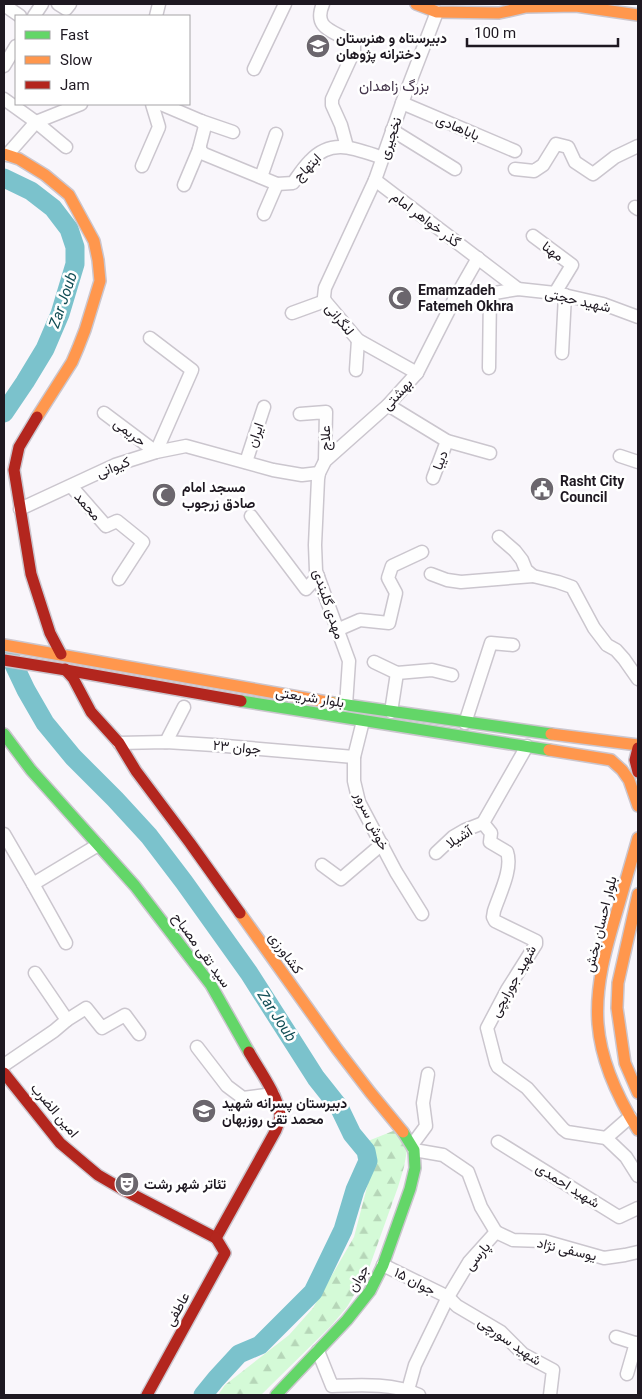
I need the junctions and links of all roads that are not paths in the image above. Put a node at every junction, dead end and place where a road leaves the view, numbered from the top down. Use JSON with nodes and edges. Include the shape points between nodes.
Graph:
{"nodes":[{"id":1,"x":42,"y":4,"type":"edge"},
{"id":2,"x":58,"y":4,"type":"edge"},
{"id":3,"x":70,"y":4,"type":"edge"},
{"id":4,"x":285,"y":4,"type":"edge"},
{"id":5,"x":323,"y":4,"type":"edge"},
{"id":6,"x":416,"y":4,"type":"edge"},
{"id":7,"x":4,"y":5,"type":"edge"},
{"id":8,"x":581,"y":5,"type":"edge"},
{"id":9,"x":437,"y":12,"type":"junction"},
{"id":10,"x":19,"y":15,"type":"edge"},
{"id":11,"x":35,"y":15,"type":"edge"},
{"id":12,"x":638,"y":15,"type":"edge"},
{"id":13,"x":15,"y":48,"type":"edge"},
{"id":14,"x":4,"y":66,"type":"edge"},
{"id":15,"x":254,"y":69,"type":"dead end"},
{"id":16,"x":4,"y":99,"type":"edge"},
{"id":17,"x":402,"y":103,"type":"junction"},
{"id":18,"x":78,"y":105,"type":"edge"},
{"id":19,"x":152,"y":105,"type":"edge"},
{"id":20,"x":163,"y":105,"type":"edge"},
{"id":21,"x":36,"y":122,"type":"junction"},
{"id":22,"x":203,"y":124,"type":"junction"},
{"id":23,"x":392,"y":130,"type":"junction"},
{"id":24,"x":233,"y":132,"type":"dead end"},
{"id":25,"x":276,"y":134,"type":"dead end"},
{"id":26,"x":638,"y":146,"type":"edge"},
{"id":27,"x":66,"y":147,"type":"dead end"},
{"id":28,"x":200,"y":147,"type":"junction"},
{"id":29,"x":347,"y":147,"type":"junction"},
{"id":30,"x":515,"y":151,"type":"dead end"},
{"id":31,"x":5,"y":155,"type":"edge"},
{"id":32,"x":383,"y":158,"type":"junction"},
{"id":33,"x":142,"y":166,"type":"dead end"},
{"id":34,"x":455,"y":169,"type":"dead end"},
{"id":35,"x":515,"y":169,"type":"dead end"},
{"id":36,"x":261,"y":178,"type":"junction"},
{"id":37,"x":375,"y":180,"type":"junction"},
{"id":38,"x":277,"y":184,"type":"junction"},
{"id":39,"x":184,"y":185,"type":"dead end"},
{"id":40,"x":264,"y":214,"type":"dead end"},
{"id":41,"x":533,"y":236,"type":"dead end"},
{"id":42,"x":478,"y":258,"type":"junction"},
{"id":43,"x":518,"y":289,"type":"junction"},
{"id":44,"x":490,"y":294,"type":"junction"},
{"id":45,"x":560,"y":294,"type":"junction"},
{"id":46,"x":454,"y":300,"type":"junction"},
{"id":47,"x":325,"y":301,"type":"junction"},
{"id":48,"x":292,"y":313,"type":"dead end"},
{"id":49,"x":638,"y":317,"type":"edge"},
{"id":50,"x":150,"y":338,"type":"dead end"},
{"id":51,"x":358,"y":340,"type":"junction"},
{"id":52,"x":562,"y":354,"type":"dead end"},
{"id":53,"x":489,"y":368,"type":"dead end"},
{"id":54,"x":356,"y":370,"type":"dead end"},
{"id":55,"x":417,"y":373,"type":"junction"},
{"id":56,"x":388,"y":405,"type":"junction"},
{"id":57,"x":264,"y":407,"type":"dead end"},
{"id":58,"x":104,"y":413,"type":"dead end"},
{"id":59,"x":300,"y":414,"type":"dead end"},
{"id":60,"x":447,"y":441,"type":"junction"},
{"id":61,"x":156,"y":452,"type":"junction"},
{"id":62,"x":490,"y":453,"type":"dead end"},
{"id":63,"x":620,"y":456,"type":"dead end"},
{"id":64,"x":324,"y":461,"type":"junction"},
{"id":65,"x":246,"y":462,"type":"junction"},
{"id":66,"x":638,"y":462,"type":"edge"},
{"id":67,"x":319,"y":473,"type":"junction"},
{"id":68,"x":433,"y":478,"type":"dead end"},
{"id":69,"x":71,"y":486,"type":"junction"},
{"id":70,"x":20,"y":510,"type":"junction"},
{"id":71,"x":251,"y":516,"type":"dead end"},
{"id":72,"x":499,"y":537,"type":"dead end"},
{"id":73,"x":422,"y":552,"type":"dead end"},
{"id":74,"x":431,"y":574,"type":"dead end"},
{"id":75,"x":318,"y":576,"type":"junction"},
{"id":76,"x":533,"y":576,"type":"junction"},
{"id":77,"x":119,"y":579,"type":"dead end"},
{"id":78,"x":45,"y":617,"type":"junction"},
{"id":79,"x":338,"y":630,"type":"junction"},
{"id":80,"x":4,"y":644,"type":"edge"},
{"id":81,"x":513,"y":645,"type":"dead end"},
{"id":82,"x":34,"y":650,"type":"junction"},
{"id":83,"x":61,"y":654,"type":"junction"},
{"id":84,"x":4,"y":660,"type":"edge"},
{"id":85,"x":374,"y":662,"type":"dead end"},
{"id":86,"x":65,"y":669,"type":"junction"},
{"id":87,"x":397,"y":673,"type":"junction"},
{"id":88,"x":452,"y":675,"type":"dead end"},
{"id":89,"x":638,"y":678,"type":"edge"},
{"id":90,"x":346,"y":705,"type":"junction"},
{"id":91,"x":184,"y":707,"type":"dead end"},
{"id":92,"x":392,"y":712,"type":"junction"},
{"id":93,"x":363,"y":721,"type":"junction"},
{"id":94,"x":465,"y":722,"type":"junction"},
{"id":95,"x":4,"y":734,"type":"edge"},
{"id":96,"x":604,"y":741,"type":"junction"},
{"id":97,"x":166,"y":742,"type":"junction"},
{"id":98,"x":119,"y":744,"type":"junction"},
{"id":99,"x":527,"y":746,"type":"junction"},
{"id":100,"x":638,"y":747,"type":"edge"},
{"id":101,"x":354,"y":757,"type":"junction"},
{"id":102,"x":606,"y":759,"type":"junction"},
{"id":103,"x":136,"y":771,"type":"junction"},
{"id":104,"x":638,"y":772,"type":"edge"},
{"id":105,"x":638,"y":806,"type":"edge"},
{"id":106,"x":483,"y":823,"type":"junction"},
{"id":107,"x":4,"y":834,"type":"edge"},
{"id":108,"x":638,"y":838,"type":"edge"},
{"id":109,"x":382,"y":844,"type":"junction"},
{"id":110,"x":98,"y":845,"type":"junction"},
{"id":111,"x":436,"y":853,"type":"dead end"},
{"id":112,"x":322,"y":865,"type":"dead end"},
{"id":113,"x":33,"y":884,"type":"junction"},
{"id":114,"x":638,"y":894,"type":"edge"},
{"id":115,"x":422,"y":914,"type":"dead end"},
{"id":116,"x":66,"y":943,"type":"dead end"},
{"id":117,"x":35,"y":973,"type":"dead end"},
{"id":118,"x":67,"y":1020,"type":"junction"},
{"id":119,"x":139,"y":1034,"type":"dead end"},
{"id":120,"x":197,"y":1047,"type":"dead end"},
{"id":121,"x":4,"y":1065,"type":"edge"},
{"id":122,"x":4,"y":1073,"type":"edge"},
{"id":123,"x":428,"y":1074,"type":"dead end"},
{"id":124,"x":638,"y":1093,"type":"edge"},
{"id":125,"x":272,"y":1094,"type":"junction"},
{"id":126,"x":630,"y":1117,"type":"junction"},
{"id":127,"x":638,"y":1130,"type":"edge"},
{"id":128,"x":606,"y":1138,"type":"junction"},
{"id":129,"x":498,"y":1142,"type":"dead end"},
{"id":130,"x":413,"y":1147,"type":"junction"},
{"id":131,"x":638,"y":1176,"type":"edge"},
{"id":132,"x":638,"y":1208,"type":"edge"},
{"id":133,"x":496,"y":1232,"type":"junction"},
{"id":134,"x":216,"y":1238,"type":"junction"},
{"id":135,"x":638,"y":1252,"type":"edge"},
{"id":136,"x":383,"y":1265,"type":"junction"},
{"id":137,"x":448,"y":1297,"type":"junction"},
{"id":138,"x":616,"y":1337,"type":"dead end"},
{"id":139,"x":637,"y":1343,"type":"edge"},
{"id":140,"x":318,"y":1351,"type":"junction"},
{"id":141,"x":627,"y":1374,"type":"dead end"},
{"id":142,"x":412,"y":1394,"type":"edge"},
{"id":143,"x":147,"y":1395,"type":"edge"},
{"id":144,"x":277,"y":1395,"type":"edge"},
{"id":145,"x":550,"y":1395,"type":"edge"}],
"edges":[{"from":1,"to":11,"type":"street"},
{"from":2,"to":3,"type":"street","via":[[66,9]]},
{"from":4,"to":15,"type":"street"},
{"from":5,"to":29,"type":"street","via":[[320,14],[326,28],[354,45],[332,99]]},
{"from":6,"to":9,"type":"main road"},
{"from":7,"to":10,"type":"street"},
{"from":8,"to":9,"type":"main road","via":[[526,7],[499,13]]},
{"from":8,"to":12,"type":"main road"},
{"from":9,"to":17,"type":"street","name":"نخجیری"},
{"from":13,"to":14,"type":"street"},
{"from":16,"to":21,"type":"street"},
{"from":17,"to":23,"type":"street","name":"نخجیری"},
{"from":17,"to":30,"type":"street","name":"باباهادی"},
{"from":18,"to":21,"type":"street"},
{"from":19,"to":33,"type":"street","via":[[159,127]]},
{"from":20,"to":22,"type":"street"},
{"from":21,"to":27,"type":"street"},
{"from":21,"to":31,"type":"street"},
{"from":22,"to":24,"type":"street"},
{"from":22,"to":28,"type":"street"},
{"from":23,"to":32,"type":"street","name":"نخجیری"},
{"from":23,"to":34,"type":"street"},
{"from":25,"to":36,"type":"street"},
{"from":26,"to":35,"type":"street","via":[[615,157],[593,174],[575,162],[568,147],[556,144],[544,166],[534,171]]},
{"from":28,"to":36,"type":"street","name":"ابتهاج","via":[[204,154]]},
{"from":28,"to":39,"type":"street"},
{"from":29,"to":32,"type":"street","name":"ابتهاج"},
{"from":29,"to":38,"type":"street","name":"ابتهاج","via":[[324,150],[292,183]]},
{"from":31,"to":70,"type":"main road","via":[[19,159],[45,175],[69,195],[94,241],[100,281],[72,362],[19,447],[14,470]]},
{"from":32,"to":37,"type":"street","name":"نخجیری"},
{"from":36,"to":38,"type":"street","name":"ابتهاج"},
{"from":37,"to":42,"type":"street","name":"گذر خواهر امام"},
{"from":37,"to":47,"type":"street","name":"لنگرانی","via":[[326,288]]},
{"from":38,"to":40,"type":"street"},
{"from":41,"to":45,"type":"street","name":"مهنا","via":[[572,265]]},
{"from":42,"to":43,"type":"street","name":"گذر خواهر امام"},
{"from":42,"to":46,"type":"street","name":"بهشتی"},
{"from":43,"to":44,"type":"street","name":"شهید حجتی"},
{"from":43,"to":45,"type":"street","name":"شهید حجتی"},
{"from":44,"to":46,"type":"street","name":"شهید حجتی"},
{"from":44,"to":53,"type":"street"},
{"from":45,"to":49,"type":"street","name":"شهید حجتی","via":[[603,304]]},
{"from":45,"to":52,"type":"street"},
{"from":46,"to":55,"type":"street","name":"بهشتی"},
{"from":47,"to":48,"type":"street"},
{"from":47,"to":51,"type":"street","name":"لنگرانی"},
{"from":50,"to":61,"type":"street","via":[[192,370]]},
{"from":51,"to":54,"type":"street"},
{"from":51,"to":55,"type":"street","name":"لنگرانی"},
{"from":55,"to":56,"type":"street","name":"بهشتی"},
{"from":56,"to":60,"type":"street"},
{"from":56,"to":64,"type":"street","name":"بهشتی"},
{"from":57,"to":65,"type":"street","name":"ایران"},
{"from":58,"to":61,"type":"street","name":"حریمی"},
{"from":59,"to":64,"type":"street","name":"علاج","via":[[326,412]]},
{"from":60,"to":62,"type":"street"},
{"from":60,"to":68,"type":"street","name":"دیبا"},
{"from":61,"to":65,"type":"street","name":"کیوانی","via":[[186,446]]},
{"from":61,"to":69,"type":"street","name":"کیوانی","via":[[115,465]]},
{"from":63,"to":66,"type":"street"},
{"from":64,"to":67,"type":"street","name":"بهشتی"},
{"from":65,"to":67,"type":"street","name":"کیوانی","via":[[302,475]]},
{"from":67,"to":75,"type":"street","name":"مهدی گلبندی","via":[[314,545]]},
{"from":69,"to":70,"type":"street","name":"کیوانی"},
{"from":69,"to":77,"type":"street","name":"محمد","via":[[106,526],[117,521],[144,542]]},
{"from":70,"to":78,"type":"main road","via":[[31,574]]},
{"from":71,"to":75,"type":"street","via":[[306,589]]},
{"from":72,"to":76,"type":"street","via":[[515,551]]},
{"from":73,"to":79,"type":"street","via":[[392,566],[388,578],[396,593],[389,623],[360,620]]},
{"from":74,"to":76,"type":"street","via":[[461,582]]},
{"from":75,"to":79,"type":"street","name":"مهدی گلبندی"},
{"from":76,"to":89,"type":"street","via":[[572,587],[594,628]]},
{"from":78,"to":82,"type":"main road"},
{"from":78,"to":83,"type":"main road"},
{"from":79,"to":90,"type":"street","name":"مهدی گلبندی","via":[[349,661]]},
{"from":80,"to":82,"type":"main road","name":"بلوار شریعتی"},
{"from":81,"to":94,"type":"street","via":[[491,643]]},
{"from":82,"to":83,"type":"main road","name":"بلوار شریعتی"},
{"from":83,"to":86,"type":"main road"},
{"from":83,"to":90,"type":"main road","name":"بلوار شریعتی"},
{"from":84,"to":86,"type":"main road","name":"بلوار شریعتی"},
{"from":85,"to":87,"type":"street"},
{"from":86,"to":93,"type":"main road","name":"بلوار شریعتی"},
{"from":86,"to":98,"type":"main road","name":"کشاورزی","via":[[74,678],[91,712]]},
{"from":86,"to":103,"type":"main road","name":"کشاورزی","via":[[78,707]]},
{"from":87,"to":88,"type":"street","via":[[432,670]]},
{"from":87,"to":92,"type":"street"},
{"from":90,"to":92,"type":"main road","name":"بلوار شریعتی"},
{"from":91,"to":97,"type":"street"},
{"from":92,"to":94,"type":"main road","name":"بلوار شریعتی"},
{"from":93,"to":99,"type":"main road","name":"بلوار شریعتی"},
{"from":93,"to":101,"type":"street","name":"خوش سرور"},
{"from":94,"to":96,"type":"main road","name":"بلوار شریعتی"},
{"from":95,"to":110,"type":"main road","name":"سید تقی مصباح","via":[[31,770]]},
{"from":96,"to":100,"type":"main road","name":"بلوار شریعتی"},
{"from":96,"to":102,"type":"main road","via":[[610,751]]},
{"from":97,"to":98,"type":"street","name":"جوان ۲۳"},
{"from":97,"to":101,"type":"street","name":"جوان ۲۳"},
{"from":98,"to":103,"type":"main road","name":"کشاورزی"},
{"from":99,"to":102,"type":"main road","name":"بلوار شریعتی"},
{"from":99,"to":106,"type":"street"},
{"from":100,"to":104,"type":"main road","via":[[635,761]]},
{"from":101,"to":109,"type":"street","name":"خوش سرور","via":[[354,781],[359,802]]},
{"from":102,"to":105,"type":"main road","via":[[622,769]]},
{"from":103,"to":130,"type":"main road","name":"کشاورزی","via":[[337,1049]]},
{"from":106,"to":111,"type":"street","name":"آشیلا","via":[[453,837]]},
{"from":106,"to":128,"type":"street","name":"شهید جورابچی","via":[[491,833],[490,842],[508,855],[508,871],[493,917],[536,941],[487,1028],[496,1063],[527,1088],[567,1132]]},
{"from":107,"to":113,"type":"street"},
{"from":108,"to":126,"type":"main road","name":"بلوار احسان بخش","via":[[606,947],[598,1022],[607,1066]]},
{"from":109,"to":112,"type":"street","via":[[341,879]]},
{"from":109,"to":115,"type":"street","name":"خوش سرور"},
{"from":110,"to":113,"type":"street"},
{"from":110,"to":125,"type":"main road","name":"سید تقی مصباح","via":[[135,886],[212,985]]},
{"from":113,"to":116,"type":"street"},
{"from":114,"to":124,"type":"main road","via":[[618,982],[618,1008],[625,1063]]},
{"from":117,"to":118,"type":"street"},
{"from":118,"to":119,"type":"street","via":[[86,1008],[102,1028],[125,1015]]},
{"from":118,"to":121,"type":"street"},
{"from":120,"to":125,"type":"street","via":[[227,1086],[243,1098]]},
{"from":122,"to":134,"type":"main road","name":"امین الضرب","via":[[60,1143],[98,1175]]},
{"from":123,"to":130,"type":"street","via":[[423,1103],[426,1126]]},
{"from":125,"to":134,"type":"main road","name":"سید تقی مصباح","via":[[280,1110],[280,1121]]},
{"from":126,"to":127,"type":"main road","name":"بلوار احسان بخش"},
{"from":126,"to":128,"type":"street"},
{"from":128,"to":131,"type":"street","via":[[626,1157]]},
{"from":129,"to":132,"type":"street","name":"شهید احمدی","via":[[619,1217]]},
{"from":130,"to":133,"type":"street","name":"پارسی","via":[[443,1155],[468,1172],[481,1207]]},
{"from":130,"to":136,"type":"main road","name":"جوان","via":[[410,1189]]},
{"from":133,"to":135,"type":"street","name":"یوسفی نژاد","via":[[512,1240],[544,1241],[604,1258]]},
{"from":133,"to":137,"type":"street","name":"پارسی","via":[[469,1262]]},
{"from":134,"to":143,"type":"main road","name":"عاطفی","via":[[225,1253]]},
{"from":136,"to":137,"type":"street","name":"جوان ۱۵"},
{"from":136,"to":140,"type":"main road","name":"جوان","via":[[370,1291]]},
{"from":137,"to":142,"type":"street","name":"پارسی","via":[[415,1365]]},
{"from":137,"to":145,"type":"street","name":"شهید سورچی","via":[[500,1332],[523,1354],[553,1370]]},
{"from":138,"to":139,"type":"street"},
{"from":139,"to":141,"type":"street"},
{"from":140,"to":142,"type":"street","via":[[332,1386],[366,1385]]},
{"from":140,"to":144,"type":"main road","name":"جوان"}]}
